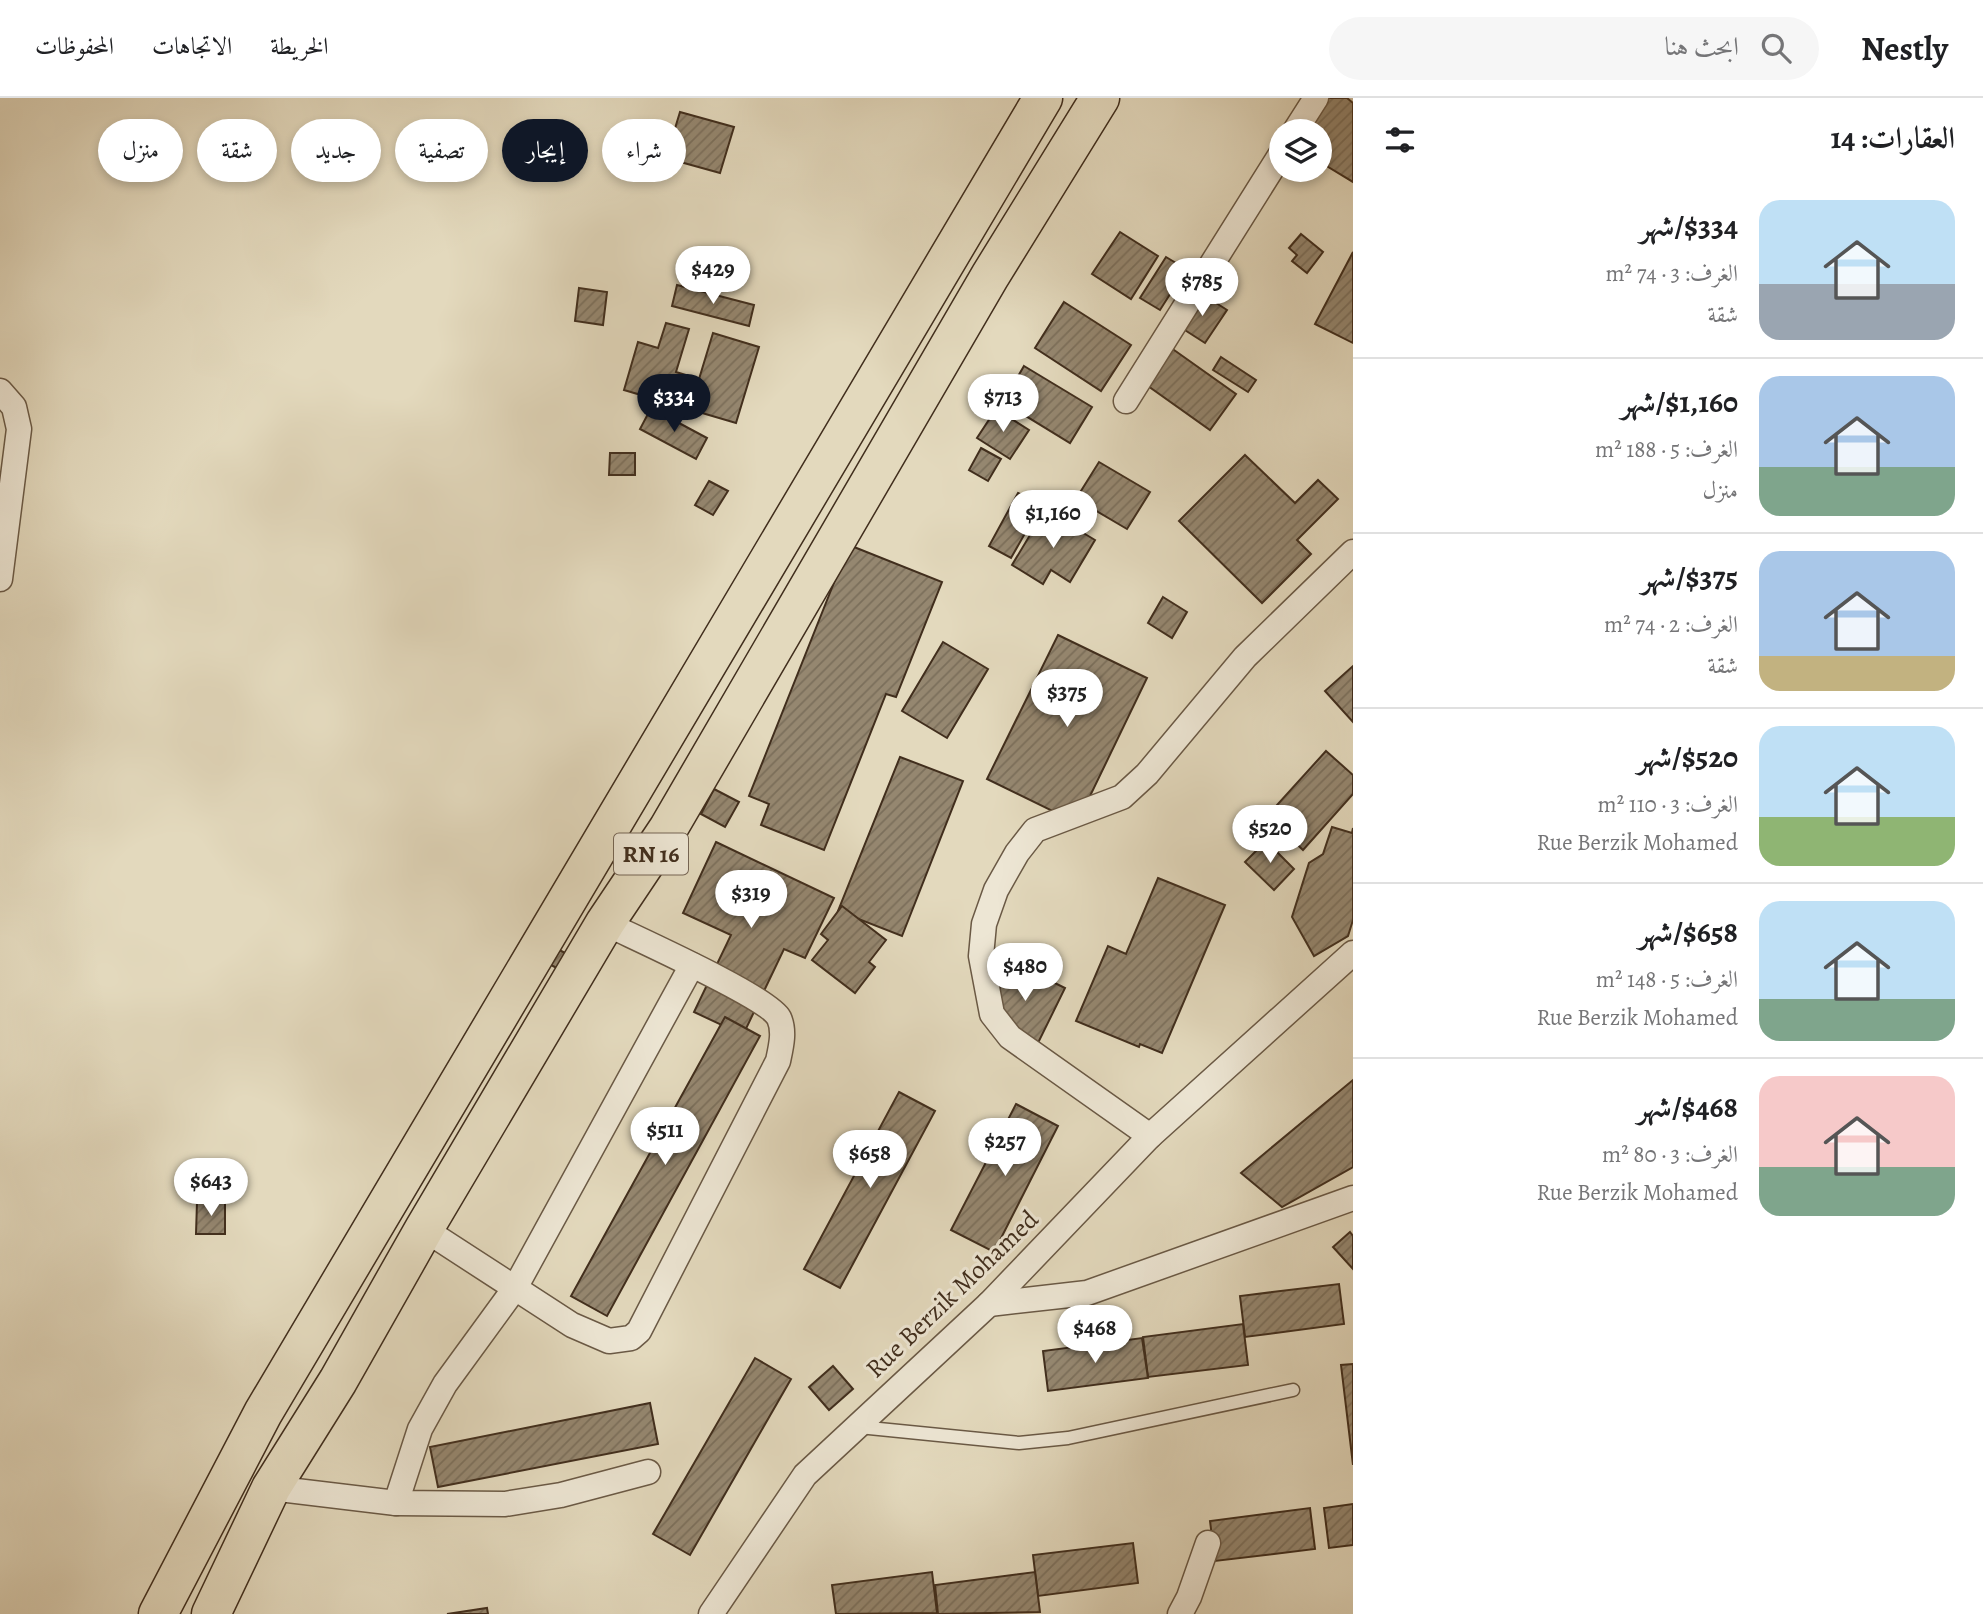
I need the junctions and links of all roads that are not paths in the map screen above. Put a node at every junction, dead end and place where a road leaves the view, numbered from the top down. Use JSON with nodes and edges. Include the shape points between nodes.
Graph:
{"nodes":[{"id":1,"x":1043,"y":98,"type":"edge"},
{"id":2,"x":1100,"y":98,"type":"edge"},
{"id":3,"x":1316,"y":98,"type":"edge"},
{"id":4,"x":1303,"y":119,"type":"edge"},
{"id":5,"x":1269,"y":173,"type":"edge"},
{"id":6,"x":0,"y":391,"type":"edge"},
{"id":7,"x":1126,"y":401,"type":"dead end"},
{"id":8,"x":1353,"y":552,"type":"edge"},
{"id":9,"x":0,"y":579,"type":"edge"},
{"id":10,"x":605,"y":923,"type":"junction"},
{"id":11,"x":1353,"y":953,"type":"edge"},
{"id":12,"x":692,"y":965,"type":"junction"},
{"id":13,"x":1150,"y":1136,"type":"junction"},
{"id":14,"x":1353,"y":1198,"type":"edge"},
{"id":15,"x":424,"y":1229,"type":"junction"},
{"id":16,"x":515,"y":1288,"type":"junction"},
{"id":17,"x":989,"y":1304,"type":"junction"},
{"id":18,"x":1293,"y":1390,"type":"dead end"},
{"id":19,"x":856,"y":1426,"type":"junction"},
{"id":20,"x":648,"y":1472,"type":"dead end"},
{"id":21,"x":271,"y":1488,"type":"junction"},
{"id":22,"x":396,"y":1503,"type":"junction"},
{"id":23,"x":1208,"y":1543,"type":"dead end"},
{"id":24,"x":158,"y":1614,"type":"edge"},
{"id":25,"x":211,"y":1614,"type":"edge"},
{"id":26,"x":711,"y":1614,"type":"edge"},
{"id":27,"x":1180,"y":1614,"type":"edge"}],
"edges":[{"from":1,"to":24,"type":"highway","number":"RN 16","via":[[263,1413]]},
{"from":2,"to":10,"type":"highway","number":"RN 16","via":[[941,359],[668,828]]},
{"from":3,"to":4,"type":"street"},
{"from":5,"to":7,"type":"street"},
{"from":6,"to":9,"type":"street","via":[[14,407],[19,443]]},
{"from":8,"to":13,"type":"street","via":[[1245,657],[1147,774],[1122,797],[1035,830],[996,890],[984,924],[981,956],[992,1014],[1010,1037]]},
{"from":10,"to":12,"type":"street"},
{"from":10,"to":15,"type":"highway","number":"RN 16"},
{"from":11,"to":13,"type":"street","name":"Rue Berzik Mohamed"},
{"from":12,"to":16,"type":"street"},
{"from":12,"to":16,"type":"street","via":[[765,1003],[778,1017],[782,1045],[778,1061],[654,1304],[631,1338],[609,1341],[572,1325]]},
{"from":13,"to":17,"type":"street","name":"Rue Berzik Mohamed"},
{"from":14,"to":17,"type":"street","via":[[1087,1293]]},
{"from":15,"to":16,"type":"street"},
{"from":15,"to":21,"type":"highway","number":"RN 16"},
{"from":16,"to":22,"type":"street","via":[[445,1384],[420,1429]]},
{"from":17,"to":19,"type":"street","name":"Rue Berzik Mohamed"},
{"from":18,"to":19,"type":"lane","via":[[1068,1438],[1019,1443]]},
{"from":19,"to":26,"type":"street","name":"Rue Berzik Mohamed","via":[[805,1475]]},
{"from":20,"to":22,"type":"street","via":[[505,1504]]},
{"from":21,"to":22,"type":"street"},
{"from":21,"to":25,"type":"highway","number":"RN 16"},
{"from":23,"to":27,"type":"street"}]}
